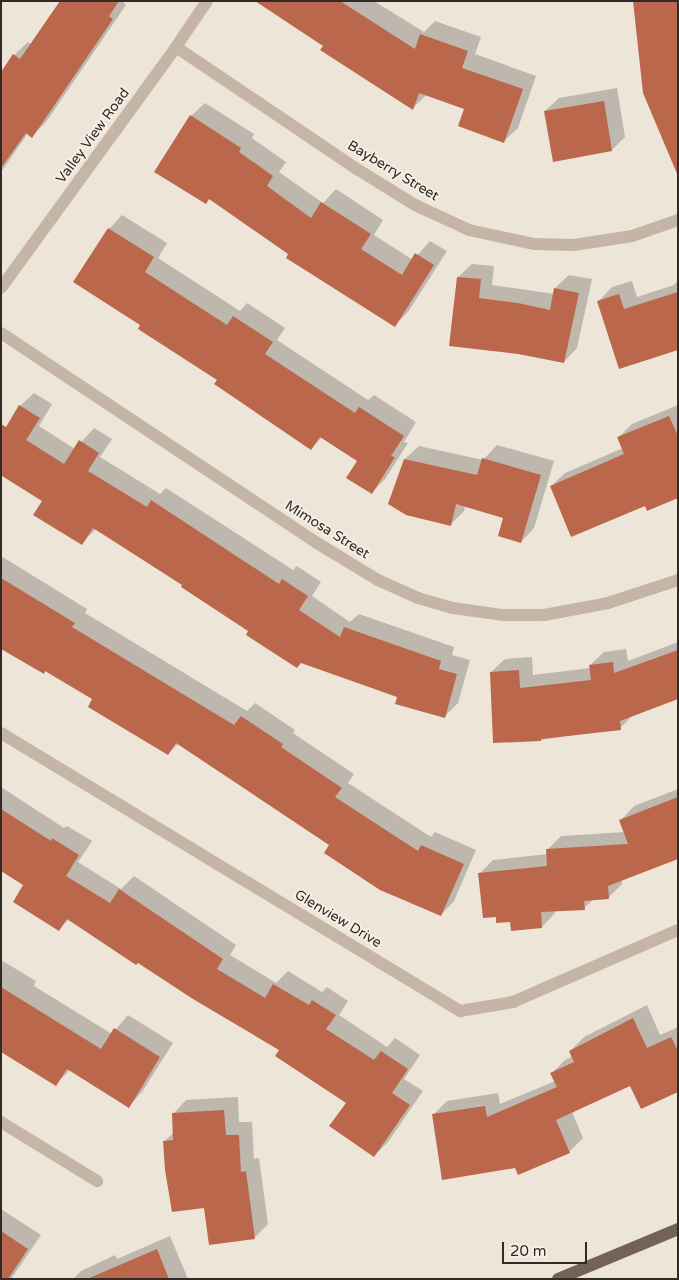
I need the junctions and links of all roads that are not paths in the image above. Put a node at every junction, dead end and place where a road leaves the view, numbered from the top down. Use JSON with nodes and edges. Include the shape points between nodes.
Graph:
{"nodes":[{"id":1,"x":207,"y":1,"type":"edge"},
{"id":2,"x":176,"y":47,"type":"junction"},
{"id":3,"x":678,"y":220,"type":"edge"},
{"id":4,"x":1,"y":288,"type":"edge"},
{"id":5,"x":1,"y":333,"type":"edge"},
{"id":6,"x":678,"y":580,"type":"edge"},
{"id":7,"x":1,"y":733,"type":"edge"},
{"id":8,"x":678,"y":930,"type":"edge"},
{"id":9,"x":1,"y":1122,"type":"edge"},
{"id":10,"x":97,"y":1181,"type":"dead end"},
{"id":11,"x":678,"y":1229,"type":"edge"},
{"id":12,"x":558,"y":1279,"type":"edge"}],
"edges":[{"from":1,"to":2,"type":"street","name":"Valley View Road"},
{"from":2,"to":3,"type":"street","name":"Bayberry Street","via":[[414,205],[469,230],[527,243],[574,245],[632,236]]},
{"from":2,"to":4,"type":"street","name":"Valley View Road"},
{"from":5,"to":6,"type":"street","name":"Mimosa Street","via":[[317,543],[378,580],[418,598],[453,608],[502,615],[544,616],[608,603]]},
{"from":7,"to":8,"type":"street","name":"Glenview Drive","via":[[460,1011],[513,1002]]},
{"from":9,"to":10,"type":"street"},
{"from":11,"to":12,"type":"main road"}]}
